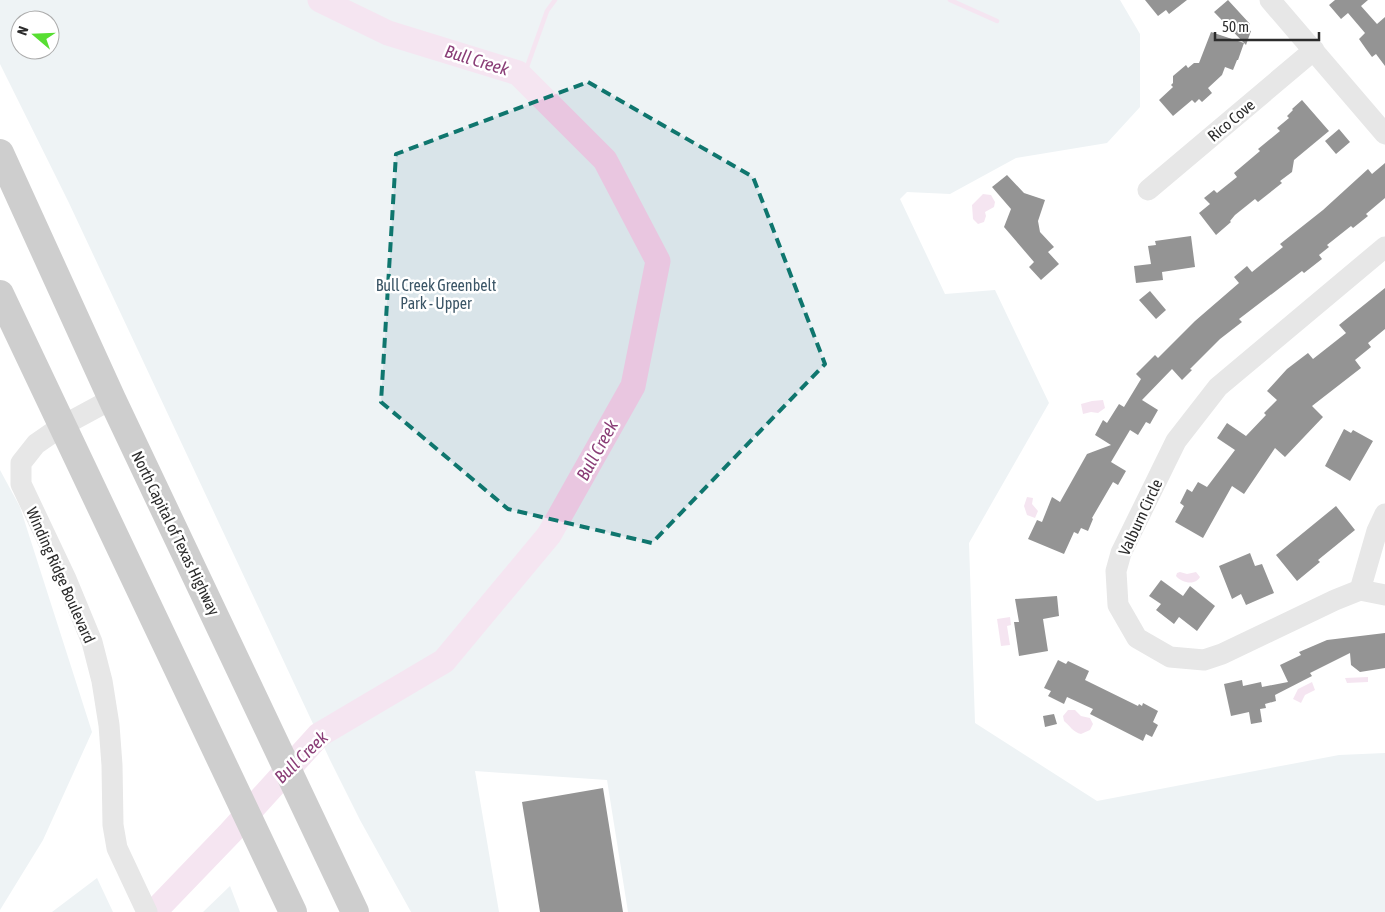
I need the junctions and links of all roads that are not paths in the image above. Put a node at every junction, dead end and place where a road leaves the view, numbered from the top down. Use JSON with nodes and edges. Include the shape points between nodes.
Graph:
{"nodes":[{"id":1,"x":1270,"y":0,"type":"edge"},
{"id":2,"x":1314,"y":50,"type":"junction"},
{"id":3,"x":1385,"y":134,"type":"edge"},
{"id":4,"x":0,"y":153,"type":"edge"},
{"id":5,"x":1148,"y":190,"type":"dead end"},
{"id":6,"x":1385,"y":247,"type":"edge"},
{"id":7,"x":0,"y":294,"type":"edge"},
{"id":8,"x":112,"y":398,"type":"junction"},
{"id":9,"x":62,"y":426,"type":"junction"},
{"id":10,"x":1385,"y":514,"type":"edge"},
{"id":11,"x":1360,"y":590,"type":"junction"},
{"id":12,"x":1385,"y":595,"type":"edge"},
{"id":13,"x":288,"y":903,"type":"edge"},
{"id":14,"x":147,"y":912,"type":"edge"},
{"id":15,"x":355,"y":912,"type":"edge"}],
"edges":[{"from":1,"to":2,"type":"street"},
{"from":2,"to":3,"type":"street"},
{"from":2,"to":5,"type":"street","name":"Rico Cove"},
{"from":4,"to":8,"type":"highway","name":"North Capital of Texas Highway"},
{"from":6,"to":11,"type":"street","name":"Valburn Circle","via":[[1218,387],[1176,441],[1121,553],[1116,571],[1118,604],[1137,638],[1170,658],[1204,660],[1222,654]]},
{"from":7,"to":9,"type":"highway"},
{"from":8,"to":9,"type":"street","name":"Winding Ridge Boulevard"},
{"from":8,"to":15,"type":"highway","name":"North Capital of Texas Highway"},
{"from":9,"to":13,"type":"highway"},
{"from":9,"to":14,"type":"street","name":"Winding Ridge Boulevard","via":[[36,444],[21,463],[21,484],[92,642],[109,725],[117,848]]},
{"from":10,"to":11,"type":"street"},
{"from":11,"to":12,"type":"street"}]}
